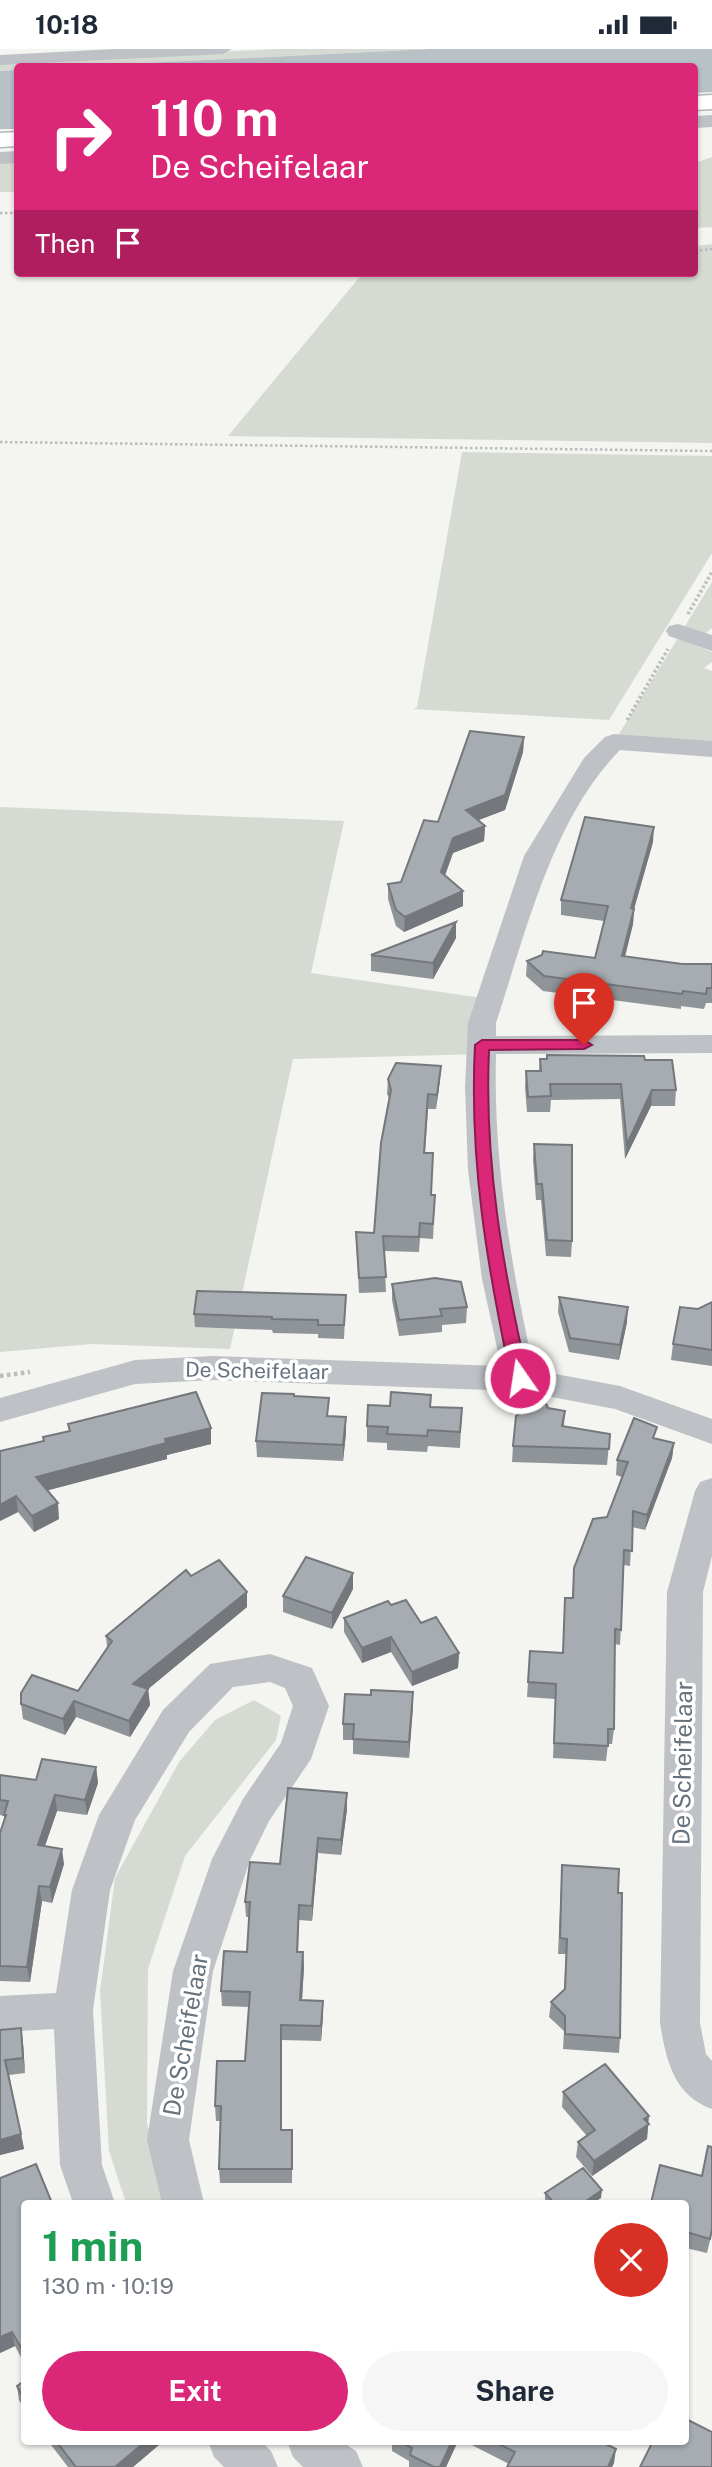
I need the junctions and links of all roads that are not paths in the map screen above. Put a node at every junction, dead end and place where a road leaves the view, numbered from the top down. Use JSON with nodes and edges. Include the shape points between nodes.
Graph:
{"nodes":[{"id":1,"x":223,"y":49,"type":"edge"},
{"id":2,"x":0,"y":60,"type":"edge"},
{"id":3,"x":678,"y":631,"type":"road end"},
{"id":4,"x":712,"y":644,"type":"edge"},
{"id":5,"x":712,"y":749,"type":"edge"},
{"id":6,"x":712,"y":1044,"type":"edge"},
{"id":7,"x":482,"y":1045,"type":"junction"},
{"id":8,"x":520,"y":1378,"type":"junction"},
{"id":9,"x":0,"y":1410,"type":"edge"},
{"id":10,"x":712,"y":1432,"type":"edge"},
{"id":11,"x":712,"y":1491,"type":"edge"},
{"id":12,"x":699,"y":1591,"type":"edge"},
{"id":13,"x":73,"y":2010,"type":"junction"},
{"id":14,"x":0,"y":2014,"type":"edge"},
{"id":15,"x":712,"y":2091,"type":"edge"},
{"id":16,"x":93,"y":2200,"type":"edge"},
{"id":17,"x":182,"y":2200,"type":"edge"},
{"id":18,"x":234,"y":2445,"type":"edge"},
{"id":19,"x":255,"y":2467,"type":"edge"}],
"edges":[{"from":1,"to":2,"type":"street"},
{"from":3,"to":4,"type":"street"},
{"from":5,"to":7,"type":"street","via":[[614,742],[593,763],[537,856],[482,1023]]},
{"from":6,"to":7,"type":"street"},
{"from":7,"to":8,"type":"street","via":[[483,1170],[498,1279]]},
{"from":8,"to":9,"type":"street","name":"De Scheifelaar","via":[[213,1368],[135,1372]]},
{"from":8,"to":10,"type":"street","name":"De Scheifelaar","via":[[621,1398]]},
{"from":11,"to":12,"type":"street","name":"De Scheifelaar"},
{"from":12,"to":15,"type":"street","name":"De Scheifelaar","via":[[680,2022],[687,2062]]},
{"from":13,"to":14,"type":"street"},
{"from":13,"to":16,"type":"street","name":"De Scheifelaar","via":[[81,2165]]},
{"from":13,"to":17,"type":"street","name":"De Scheifelaar","via":[[91,1890],[118,1815],[176,1721],[223,1674],[270,1668],[299,1678],[311,1706],[298,1748],[256,1810],[231,1859],[193,1971],[168,2140]]},
{"from":18,"to":19,"type":"street"}]}
